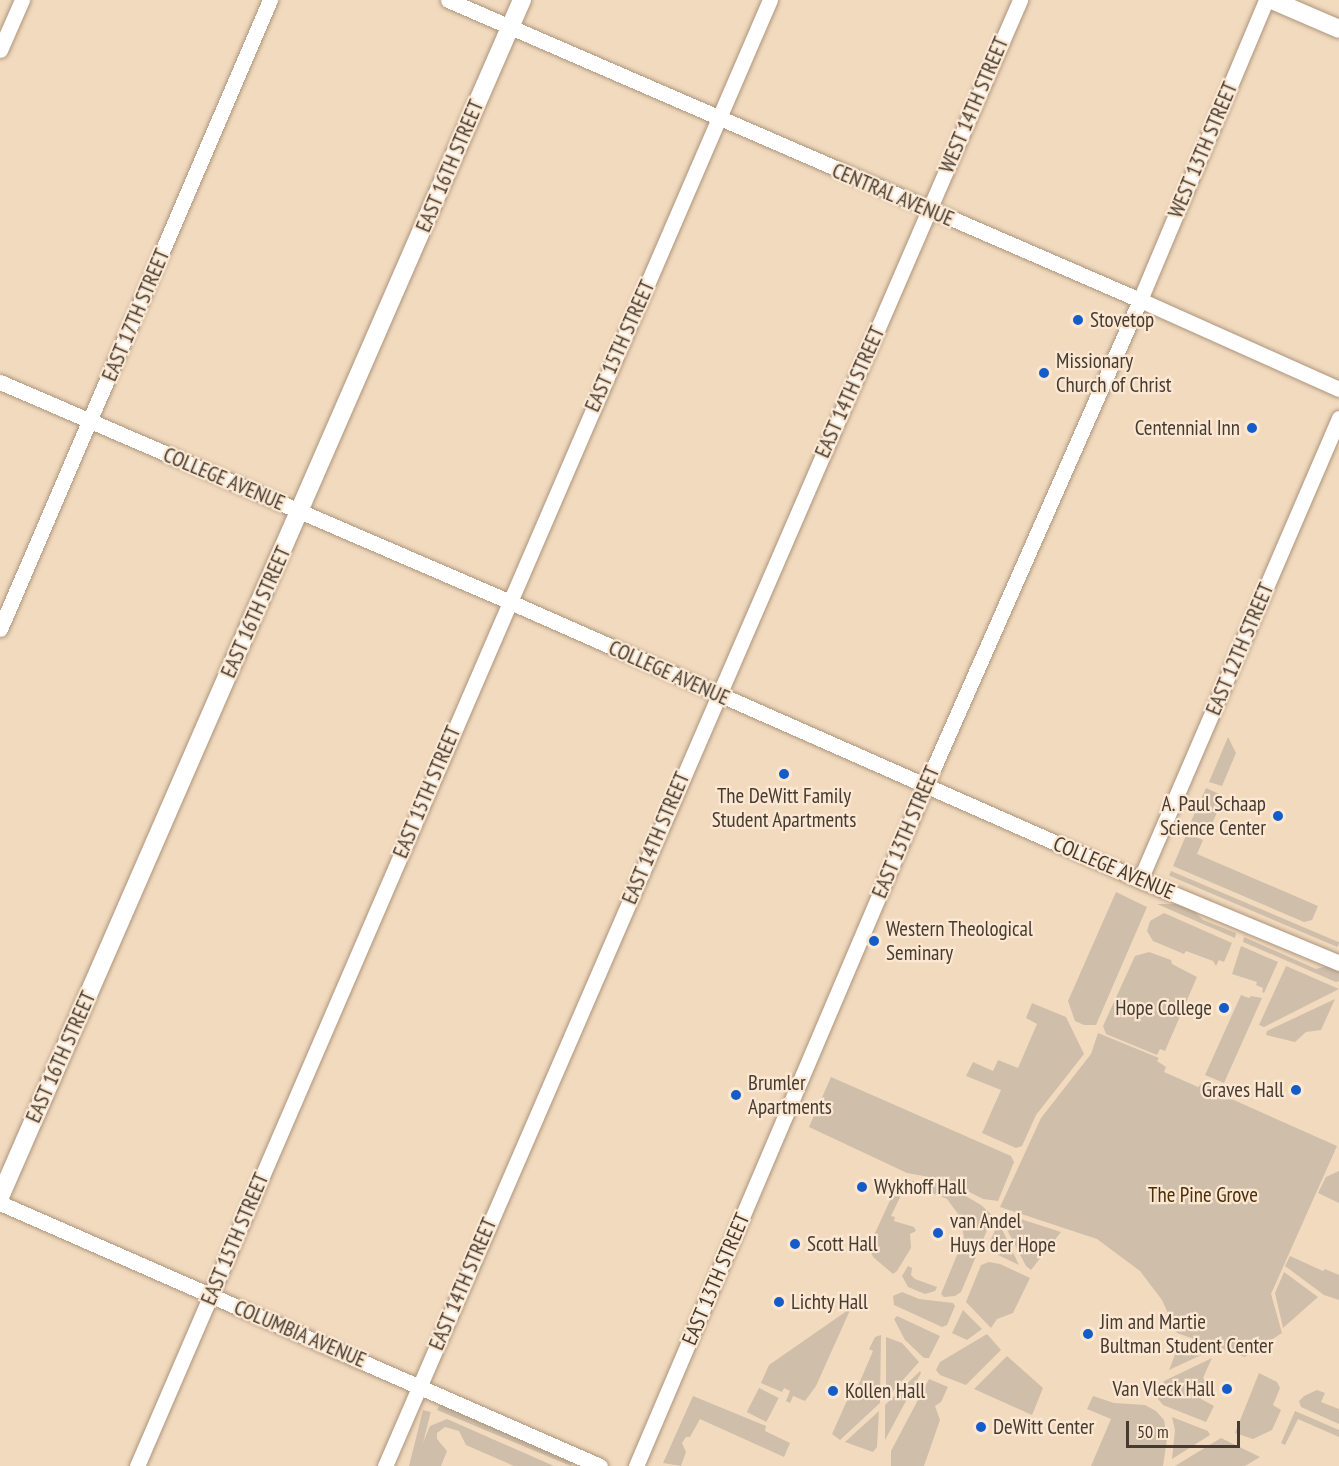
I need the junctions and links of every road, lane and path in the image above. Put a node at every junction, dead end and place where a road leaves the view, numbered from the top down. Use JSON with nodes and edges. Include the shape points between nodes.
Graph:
{"nodes":[{"id":1,"x":22,"y":0,"type":"edge"},
{"id":2,"x":270,"y":0,"type":"edge"},
{"id":3,"x":448,"y":0,"type":"edge"},
{"id":4,"x":522,"y":0,"type":"edge"},
{"id":5,"x":770,"y":0,"type":"edge"},
{"id":6,"x":1020,"y":0,"type":"edge"},
{"id":7,"x":1266,"y":0,"type":"edge"},
{"id":8,"x":1272,"y":0,"type":"edge"},
{"id":9,"x":510,"y":27,"type":"junction"},
{"id":10,"x":1339,"y":29,"type":"edge"},
{"id":11,"x":0,"y":50,"type":"edge"},
{"id":12,"x":719,"y":119,"type":"junction"},
{"id":13,"x":929,"y":210,"type":"junction"},
{"id":14,"x":1140,"y":300,"type":"junction"},
{"id":15,"x":0,"y":382,"type":"edge"},
{"id":16,"x":1339,"y":389,"type":"edge"},
{"id":17,"x":1339,"y":418,"type":"edge"},
{"id":18,"x":90,"y":422,"type":"junction"},
{"id":19,"x":300,"y":511,"type":"junction"},
{"id":20,"x":508,"y":601,"type":"junction"},
{"id":21,"x":0,"y":629,"type":"edge"},
{"id":22,"x":718,"y":694,"type":"junction"},
{"id":23,"x":926,"y":785,"type":"junction"},
{"id":24,"x":1140,"y":880,"type":"junction"},
{"id":25,"x":1339,"y":963,"type":"edge"},
{"id":26,"x":0,"y":1197,"type":"edge"},
{"id":27,"x":0,"y":1203,"type":"edge"},
{"id":28,"x":211,"y":1296,"type":"junction"},
{"id":29,"x":419,"y":1386,"type":"junction"},
{"id":30,"x":137,"y":1466,"type":"edge"},
{"id":31,"x":385,"y":1466,"type":"edge"},
{"id":32,"x":600,"y":1466,"type":"edge"},
{"id":33,"x":636,"y":1466,"type":"edge"}],
"edges":[{"from":1,"to":11,"type":"street"},
{"from":2,"to":18,"type":"street","name":"EAST 17TH STREET"},
{"from":3,"to":9,"type":"street","name":"CENTRAL AVENUE"},
{"from":4,"to":9,"type":"main road","name":"EAST 16TH STREET"},
{"from":5,"to":12,"type":"street","name":"EAST 15TH STREET"},
{"from":6,"to":13,"type":"street","name":"WEST 14TH STREET"},
{"from":7,"to":14,"type":"street","name":"WEST 13TH STREET"},
{"from":8,"to":10,"type":"main road"},
{"from":9,"to":12,"type":"street","name":"CENTRAL AVENUE"},
{"from":9,"to":19,"type":"main road","name":"EAST 16TH STREET"},
{"from":12,"to":13,"type":"street","name":"CENTRAL AVENUE"},
{"from":12,"to":20,"type":"street","name":"EAST 15TH STREET"},
{"from":13,"to":14,"type":"street","name":"CENTRAL AVENUE"},
{"from":13,"to":22,"type":"street","name":"EAST 14TH STREET"},
{"from":14,"to":16,"type":"street","name":"CENTRAL AVENUE"},
{"from":14,"to":23,"type":"street","name":"EAST 13TH STREET"},
{"from":15,"to":18,"type":"street","name":"COLLEGE AVENUE"},
{"from":17,"to":24,"type":"street","name":"EAST 12TH STREET"},
{"from":18,"to":19,"type":"street","name":"COLLEGE AVENUE"},
{"from":18,"to":21,"type":"street","name":"EAST 17TH STREET"},
{"from":19,"to":20,"type":"street","name":"COLLEGE AVENUE"},
{"from":19,"to":26,"type":"main road","name":"EAST 16TH STREET"},
{"from":20,"to":22,"type":"street","name":"COLLEGE AVENUE"},
{"from":20,"to":28,"type":"street","name":"EAST 15TH STREET"},
{"from":22,"to":23,"type":"street","name":"COLLEGE AVENUE"},
{"from":22,"to":29,"type":"street","name":"EAST 14TH STREET"},
{"from":23,"to":24,"type":"street","name":"COLLEGE AVENUE"},
{"from":23,"to":33,"type":"street","name":"EAST 13TH STREET"},
{"from":24,"to":25,"type":"street","name":"COLLEGE AVENUE"},
{"from":27,"to":28,"type":"street","name":"COLUMBIA AVENUE"},
{"from":28,"to":29,"type":"street","name":"COLUMBIA AVENUE"},
{"from":28,"to":30,"type":"street","name":"EAST 15TH STREET"},
{"from":29,"to":31,"type":"street","name":"EAST 14TH STREET"},
{"from":29,"to":32,"type":"street","name":"COLUMBIA AVENUE"}]}
